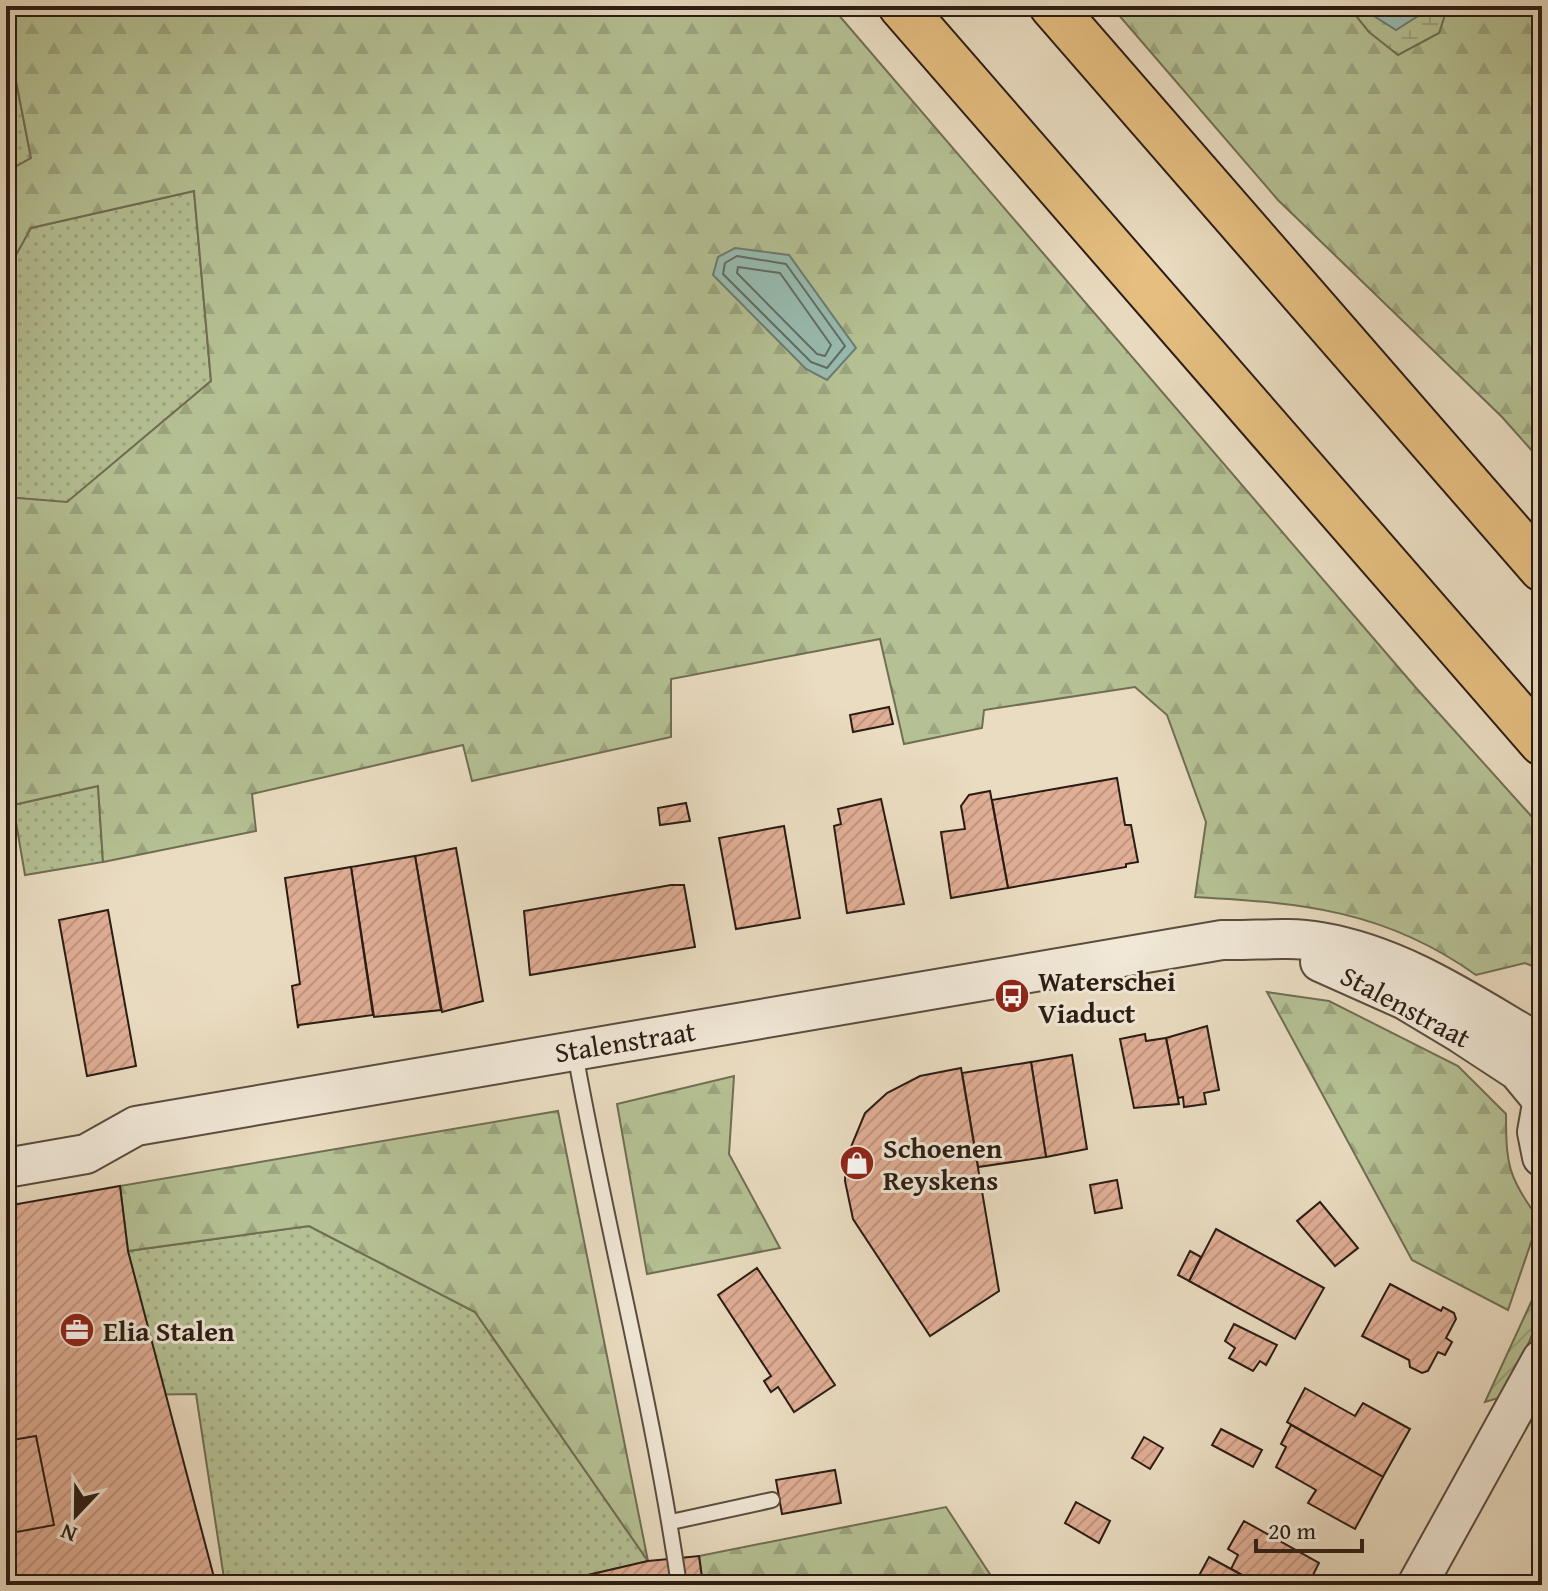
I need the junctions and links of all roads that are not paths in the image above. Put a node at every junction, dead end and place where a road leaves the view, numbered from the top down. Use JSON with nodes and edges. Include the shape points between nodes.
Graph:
{"nodes":[{"id":1,"x":901,"y":6,"type":"edge"},
{"id":2,"x":1052,"y":6,"type":"edge"},
{"id":3,"x":1542,"y":569,"type":"edge"},
{"id":4,"x":1542,"y":743,"type":"edge"},
{"id":5,"x":1252,"y":941,"type":"junction"},
{"id":6,"x":1542,"y":1045,"type":"edge"},
{"id":7,"x":574,"y":1049,"type":"junction"},
{"id":8,"x":1542,"y":1102,"type":"edge"},
{"id":9,"x":1542,"y":1157,"type":"edge"},
{"id":10,"x":6,"y":1168,"type":"edge"},
{"id":11,"x":1540,"y":1357,"type":"edge"},
{"id":12,"x":772,"y":1500,"type":"dead end"},
{"id":13,"x":671,"y":1522,"type":"junction"},
{"id":14,"x":679,"y":1585,"type":"edge"},
{"id":15,"x":1417,"y":1585,"type":"edge"}],
"edges":[{"from":1,"to":4,"type":"highway"},
{"from":2,"to":3,"type":"highway"},
{"from":5,"to":6,"type":"street","name":"Stalenstraat","via":[[1310,941],[1363,953],[1416,973]]},
{"from":5,"to":7,"type":"street","name":"Stalenstraat","via":[[1195,944]]},
{"from":5,"to":8,"type":"street","name":"Stalenstraat","via":[[1328,965],[1405,1000],[1518,1071]]},
{"from":7,"to":10,"type":"street","name":"Stalenstraat","via":[[136,1126],[86,1154]]},
{"from":7,"to":13,"type":"lane"},
{"from":8,"to":9,"type":"street","via":[[1537,1132]]},
{"from":11,"to":15,"type":"street"},
{"from":12,"to":13,"type":"lane"},
{"from":13,"to":14,"type":"lane"}]}
